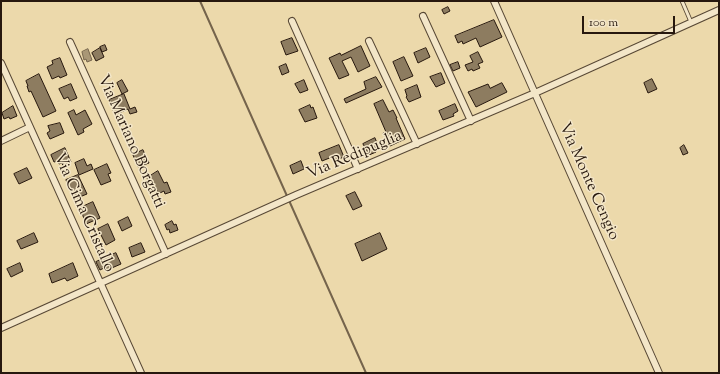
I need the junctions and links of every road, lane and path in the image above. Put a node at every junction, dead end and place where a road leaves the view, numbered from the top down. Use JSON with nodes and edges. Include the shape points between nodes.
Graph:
{"nodes":[{"id":1,"x":494,"y":1,"type":"edge"},
{"id":2,"x":682,"y":1,"type":"edge"},
{"id":3,"x":719,"y":10,"type":"edge"},
{"id":4,"x":423,"y":16,"type":"dead end"},
{"id":5,"x":292,"y":21,"type":"dead end"},
{"id":6,"x":691,"y":22,"type":"junction"},
{"id":7,"x":369,"y":41,"type":"dead end"},
{"id":8,"x":70,"y":42,"type":"dead end"},
{"id":9,"x":1,"y":63,"type":"edge"},
{"id":10,"x":535,"y":93,"type":"junction"},
{"id":11,"x":471,"y":121,"type":"junction"},
{"id":12,"x":30,"y":127,"type":"junction"},
{"id":13,"x":1,"y":141,"type":"edge"},
{"id":14,"x":417,"y":144,"type":"junction"},
{"id":15,"x":358,"y":169,"type":"junction"},
{"id":16,"x":166,"y":254,"type":"junction"},
{"id":17,"x":100,"y":283,"type":"junction"},
{"id":18,"x":1,"y":328,"type":"edge"},
{"id":19,"x":141,"y":373,"type":"edge"},
{"id":20,"x":659,"y":373,"type":"edge"}],
"edges":[{"from":1,"to":10,"type":"street","name":"Via Monte Cengio"},
{"from":2,"to":6,"type":"lane"},
{"from":3,"to":6,"type":"street","name":"Via Redipuglia"},
{"from":4,"to":11,"type":"street"},
{"from":5,"to":15,"type":"street"},
{"from":6,"to":10,"type":"street","name":"Via Redipuglia"},
{"from":7,"to":14,"type":"street"},
{"from":8,"to":16,"type":"street","name":"Via Mariano Borgatti"},
{"from":9,"to":12,"type":"street","name":"Via Cima Cristallo"},
{"from":10,"to":11,"type":"street","name":"Via Redipuglia"},
{"from":10,"to":20,"type":"street","name":"Via Monte Cengio"},
{"from":11,"to":14,"type":"street","name":"Via Redipuglia"},
{"from":12,"to":13,"type":"street"},
{"from":12,"to":17,"type":"street","name":"Via Cima Cristallo"},
{"from":14,"to":15,"type":"street","name":"Via Redipuglia"},
{"from":15,"to":16,"type":"street","name":"Via Redipuglia"},
{"from":16,"to":17,"type":"street","name":"Via Redipuglia"},
{"from":17,"to":18,"type":"street","name":"Via Redipuglia"},
{"from":17,"to":19,"type":"street","name":"Via Cima Cristallo"}]}
